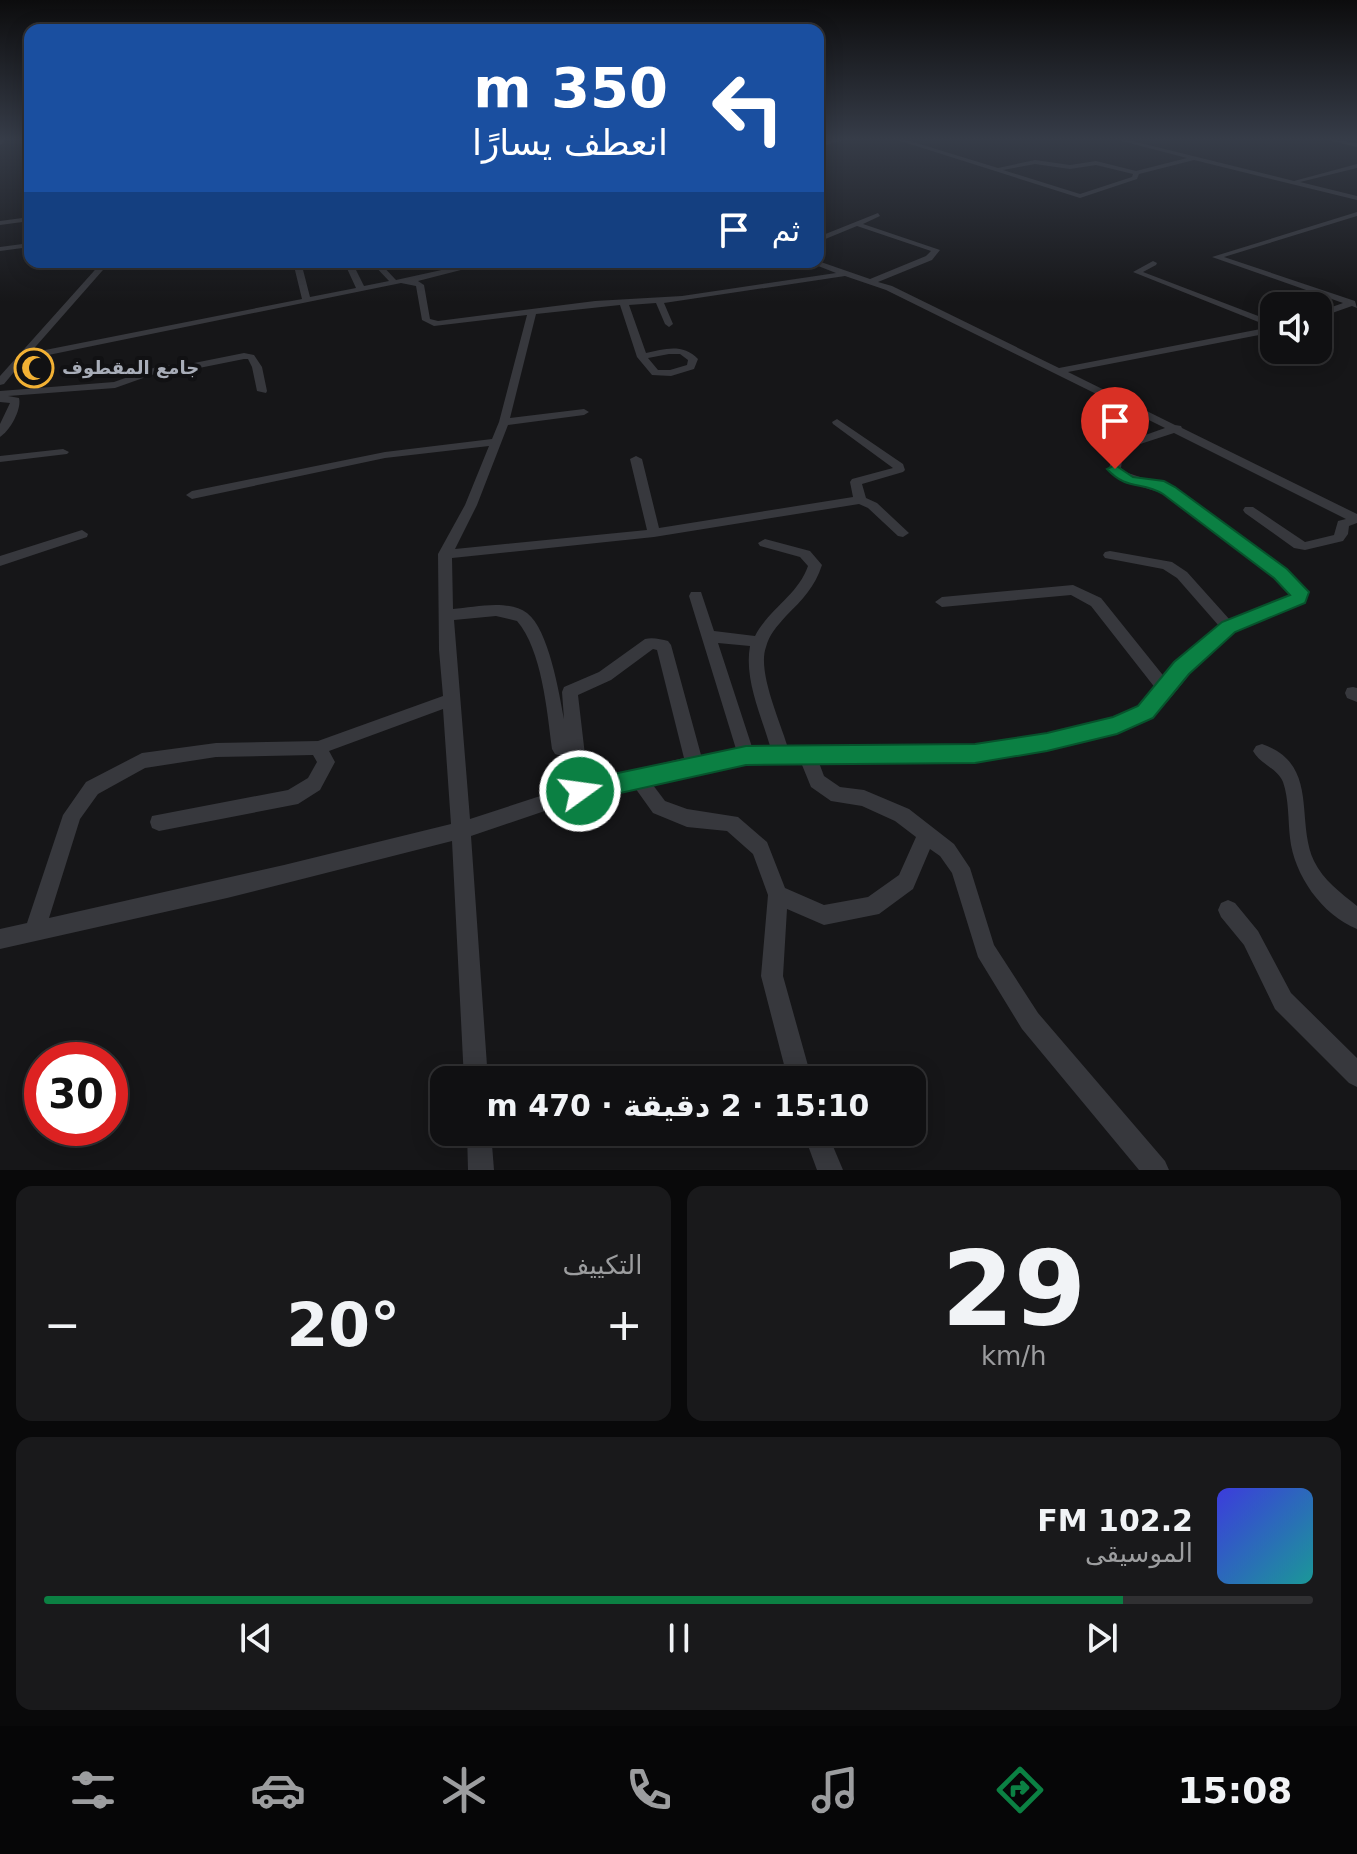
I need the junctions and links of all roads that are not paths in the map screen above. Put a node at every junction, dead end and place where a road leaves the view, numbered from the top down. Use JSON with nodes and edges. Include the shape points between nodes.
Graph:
{"nodes":[{"id":1,"x":1069,"y":193,"type":"edge"},
{"id":2,"x":1090,"y":193,"type":"edge"},
{"id":3,"x":1335,"y":193,"type":"edge"},
{"id":4,"x":1357,"y":198,"type":"edge"},
{"id":5,"x":1357,"y":214,"type":"edge"},
{"id":6,"x":878,"y":215,"type":"dead end"},
{"id":7,"x":24,"y":220,"type":"edge"},
{"id":8,"x":0,"y":223,"type":"edge"},
{"id":9,"x":858,"y":224,"type":"junction"},
{"id":10,"x":824,"y":238,"type":"edge"},
{"id":11,"x":24,"y":246,"type":"edge"},
{"id":12,"x":0,"y":249,"type":"edge"},
{"id":13,"x":1153,"y":263,"type":"dead end"},
{"id":14,"x":824,"y":266,"type":"edge"},
{"id":15,"x":101,"y":268,"type":"edge"},
{"id":16,"x":299,"y":268,"type":"edge"},
{"id":17,"x":351,"y":268,"type":"edge"},
{"id":18,"x":381,"y":268,"type":"edge"},
{"id":19,"x":462,"y":268,"type":"edge"},
{"id":20,"x":848,"y":273,"type":"junction"},
{"id":21,"x":407,"y":281,"type":"junction"},
{"id":22,"x":872,"y":281,"type":"junction"},
{"id":23,"x":395,"y":283,"type":"junction"},
{"id":24,"x":361,"y":289,"type":"junction"},
{"id":25,"x":659,"y":300,"type":"junction"},
{"id":26,"x":307,"y":301,"type":"junction"},
{"id":27,"x":624,"y":303,"type":"junction"},
{"id":28,"x":1355,"y":304,"type":"edge"},
{"id":29,"x":1332,"y":311,"type":"edge"},
{"id":30,"x":532,"y":313,"type":"junction"},
{"id":31,"x":1260,"y":321,"type":"edge"},
{"id":32,"x":669,"y":324,"type":"dead end"},
{"id":33,"x":1260,"y":330,"type":"edge"},
{"id":34,"x":642,"y":357,"type":"junction"},
{"id":35,"x":22,"y":358,"type":"junction"},
{"id":36,"x":1060,"y":371,"type":"junction"},
{"id":37,"x":0,"y":382,"type":"edge"},
{"id":38,"x":262,"y":391,"type":"dead end"},
{"id":39,"x":0,"y":397,"type":"edge"},
{"id":40,"x":584,"y":412,"type":"dead end"},
{"id":41,"x":504,"y":422,"type":"junction"},
{"id":42,"x":837,"y":422,"type":"dead end"},
{"id":43,"x":1177,"y":428,"type":"junction"},
{"id":44,"x":0,"y":434,"type":"edge"},
{"id":45,"x":496,"y":442,"type":"junction"},
{"id":46,"x":63,"y":452,"type":"dead end"},
{"id":47,"x":0,"y":459,"type":"edge"},
{"id":48,"x":636,"y":459,"type":"dead end"},
{"id":49,"x":192,"y":495,"type":"dead end"},
{"id":50,"x":860,"y":500,"type":"junction"},
{"id":51,"x":1249,"y":510,"type":"dead end"},
{"id":52,"x":1357,"y":519,"type":"edge"},
{"id":53,"x":654,"y":533,"type":"junction"},
{"id":54,"x":903,"y":533,"type":"dead end"},
{"id":55,"x":82,"y":534,"type":"dead end"},
{"id":56,"x":765,"y":543,"type":"dead end"},
{"id":57,"x":445,"y":554,"type":"junction"},
{"id":58,"x":1110,"y":555,"type":"dead end"},
{"id":59,"x":0,"y":561,"type":"edge"},
{"id":60,"x":696,"y":596,"type":"dead end"},
{"id":61,"x":942,"y":602,"type":"dead end"},
{"id":62,"x":447,"y":615,"type":"junction"},
{"id":63,"x":1228,"y":627,"type":"junction"},
{"id":64,"x":709,"y":636,"type":"junction"},
{"id":65,"x":761,"y":642,"type":"junction"},
{"id":66,"x":1165,"y":689,"type":"junction"},
{"id":67,"x":452,"y":699,"type":"junction"},
{"id":68,"x":318,"y":748,"type":"junction"},
{"id":69,"x":561,"y":749,"type":"dead end"},
{"id":70,"x":1262,"y":751,"type":"dead end"},
{"id":71,"x":806,"y":753,"type":"junction"},
{"id":72,"x":781,"y":754,"type":"junction"},
{"id":73,"x":746,"y":755,"type":"junction"},
{"id":74,"x":695,"y":765,"type":"junction"},
{"id":75,"x":637,"y":777,"type":"junction"},
{"id":76,"x":580,"y":791,"type":"junction"},
{"id":77,"x":159,"y":822,"type":"dead end"},
{"id":78,"x":460,"y":830,"type":"junction"},
{"id":79,"x":927,"y":834,"type":"junction"},
{"id":80,"x":778,"y":895,"type":"junction"},
{"id":81,"x":1228,"y":910,"type":"dead end"},
{"id":82,"x":1357,"y":919,"type":"edge"},
{"id":83,"x":34,"y":932,"type":"junction"},
{"id":84,"x":0,"y":939,"type":"edge"},
{"id":85,"x":475,"y":1066,"type":"edge"},
{"id":86,"x":796,"y":1066,"type":"edge"},
{"id":87,"x":1357,"y":1075,"type":"edge"},
{"id":88,"x":480,"y":1146,"type":"edge"},
{"id":89,"x":821,"y":1146,"type":"edge"},
{"id":90,"x":481,"y":1170,"type":"edge"},
{"id":91,"x":830,"y":1170,"type":"edge"},
{"id":92,"x":1156,"y":1170,"type":"edge"}],
"edges":[{"from":1,"to":2,"type":"street"},
{"from":3,"to":4,"type":"street"},
{"from":5,"to":28,"type":"street","via":[[1216,257]]},
{"from":6,"to":9,"type":"street"},
{"from":7,"to":8,"type":"street"},
{"from":9,"to":10,"type":"street"},
{"from":9,"to":22,"type":"street","via":[[936,250],[929,258]]},
{"from":11,"to":12,"type":"street"},
{"from":13,"to":31,"type":"street","via":[[1137,272]]},
{"from":14,"to":20,"type":"street"},
{"from":15,"to":35,"type":"street"},
{"from":16,"to":26,"type":"street"},
{"from":17,"to":24,"type":"street"},
{"from":18,"to":23,"type":"street"},
{"from":19,"to":21,"type":"street"},
{"from":20,"to":22,"type":"street"},
{"from":20,"to":25,"type":"street"},
{"from":21,"to":23,"type":"street"},
{"from":21,"to":30,"type":"street","via":[[420,285],[431,323]]},
{"from":22,"to":36,"type":"street"},
{"from":23,"to":24,"type":"street"},
{"from":24,"to":26,"type":"street"},
{"from":25,"to":27,"type":"street"},
{"from":25,"to":32,"type":"street"},
{"from":26,"to":35,"type":"street"},
{"from":27,"to":30,"type":"street"},
{"from":27,"to":34,"type":"street"},
{"from":28,"to":29,"type":"street"},
{"from":30,"to":41,"type":"street"},
{"from":33,"to":36,"type":"street"},
{"from":34,"to":34,"type":"street","via":[[680,350],[693,359],[683,370],[655,373]]},
{"from":35,"to":37,"type":"street"},
{"from":36,"to":43,"type":"street"},
{"from":38,"to":39,"type":"street","via":[[257,367],[244,356],[159,369],[115,385]]},
{"from":39,"to":44,"type":"street","via":[[15,400]]},
{"from":40,"to":41,"type":"street"},
{"from":41,"to":45,"type":"street"},
{"from":42,"to":50,"type":"street","via":[[899,470],[856,482]]},
{"from":43,"to":52,"type":"street"},
{"from":43,"to":63,"type":"street","via":[[1127,445],[1118,451],[1115,469],[1129,481],[1158,484],[1169,491],[1300,592],[1289,605]]},
{"from":45,"to":49,"type":"street","via":[[385,455]]},
{"from":45,"to":57,"type":"street"},
{"from":46,"to":47,"type":"street"},
{"from":48,"to":53,"type":"street"},
{"from":50,"to":53,"type":"street"},
{"from":50,"to":54,"type":"street","via":[[871,503]]},
{"from":51,"to":52,"type":"street","via":[[1305,546],[1338,538],[1343,524]]},
{"from":53,"to":57,"type":"street"},
{"from":55,"to":59,"type":"street"},
{"from":56,"to":65,"type":"street","via":[[805,554],[815,565],[808,583],[765,630]]},
{"from":57,"to":62,"type":"street"},
{"from":58,"to":63,"type":"street","via":[[1167,565]]},
{"from":60,"to":64,"type":"street"},
{"from":61,"to":66,"type":"street","via":[[1073,590],[1087,595]]},
{"from":62,"to":67,"type":"street"},
{"from":62,"to":69,"type":"street","via":[[504,612],[522,617],[532,629],[552,696]]},
{"from":63,"to":66,"type":"street"},
{"from":64,"to":65,"type":"street"},
{"from":64,"to":73,"type":"street"},
{"from":65,"to":72,"type":"street","via":[[756,657]]},
{"from":66,"to":71,"type":"street","via":[[1135,719],[1047,742],[960,754]]},
{"from":67,"to":68,"type":"street"},
{"from":67,"to":78,"type":"street"},
{"from":68,"to":77,"type":"street","via":[[326,762],[314,784],[292,798]]},
{"from":68,"to":83,"type":"street","via":[[216,750],[142,761],[92,788],[72,815]]},
{"from":70,"to":82,"type":"street","via":[[1286,770],[1295,787],[1306,866],[1321,890]]},
{"from":71,"to":72,"type":"street"},
{"from":71,"to":79,"type":"street","via":[[817,781],[837,795],[864,798],[902,815]]},
{"from":72,"to":73,"type":"street"},
{"from":73,"to":74,"type":"street"},
{"from":74,"to":75,"type":"street"},
{"from":74,"to":76,"type":"street","via":[[663,645],[650,643],[605,676],[570,692]]},
{"from":75,"to":76,"type":"street"},
{"from":75,"to":80,"type":"street","via":[[659,807],[687,818],[731,823],[760,848]]},
{"from":76,"to":78,"type":"street"},
{"from":78,"to":83,"type":"street","via":[[296,874]]},
{"from":78,"to":85,"type":"street"},
{"from":79,"to":80,"type":"street","via":[[906,882],[872,907],[824,915]]},
{"from":79,"to":92,"type":"street","via":[[960,868],[985,950],[1030,1021]]},
{"from":80,"to":86,"type":"street","via":[[772,976]]},
{"from":81,"to":87,"type":"street","via":[[1251,938],[1283,1001]]},
{"from":83,"to":84,"type":"street"},
{"from":88,"to":90,"type":"street"},
{"from":89,"to":91,"type":"street"}]}
